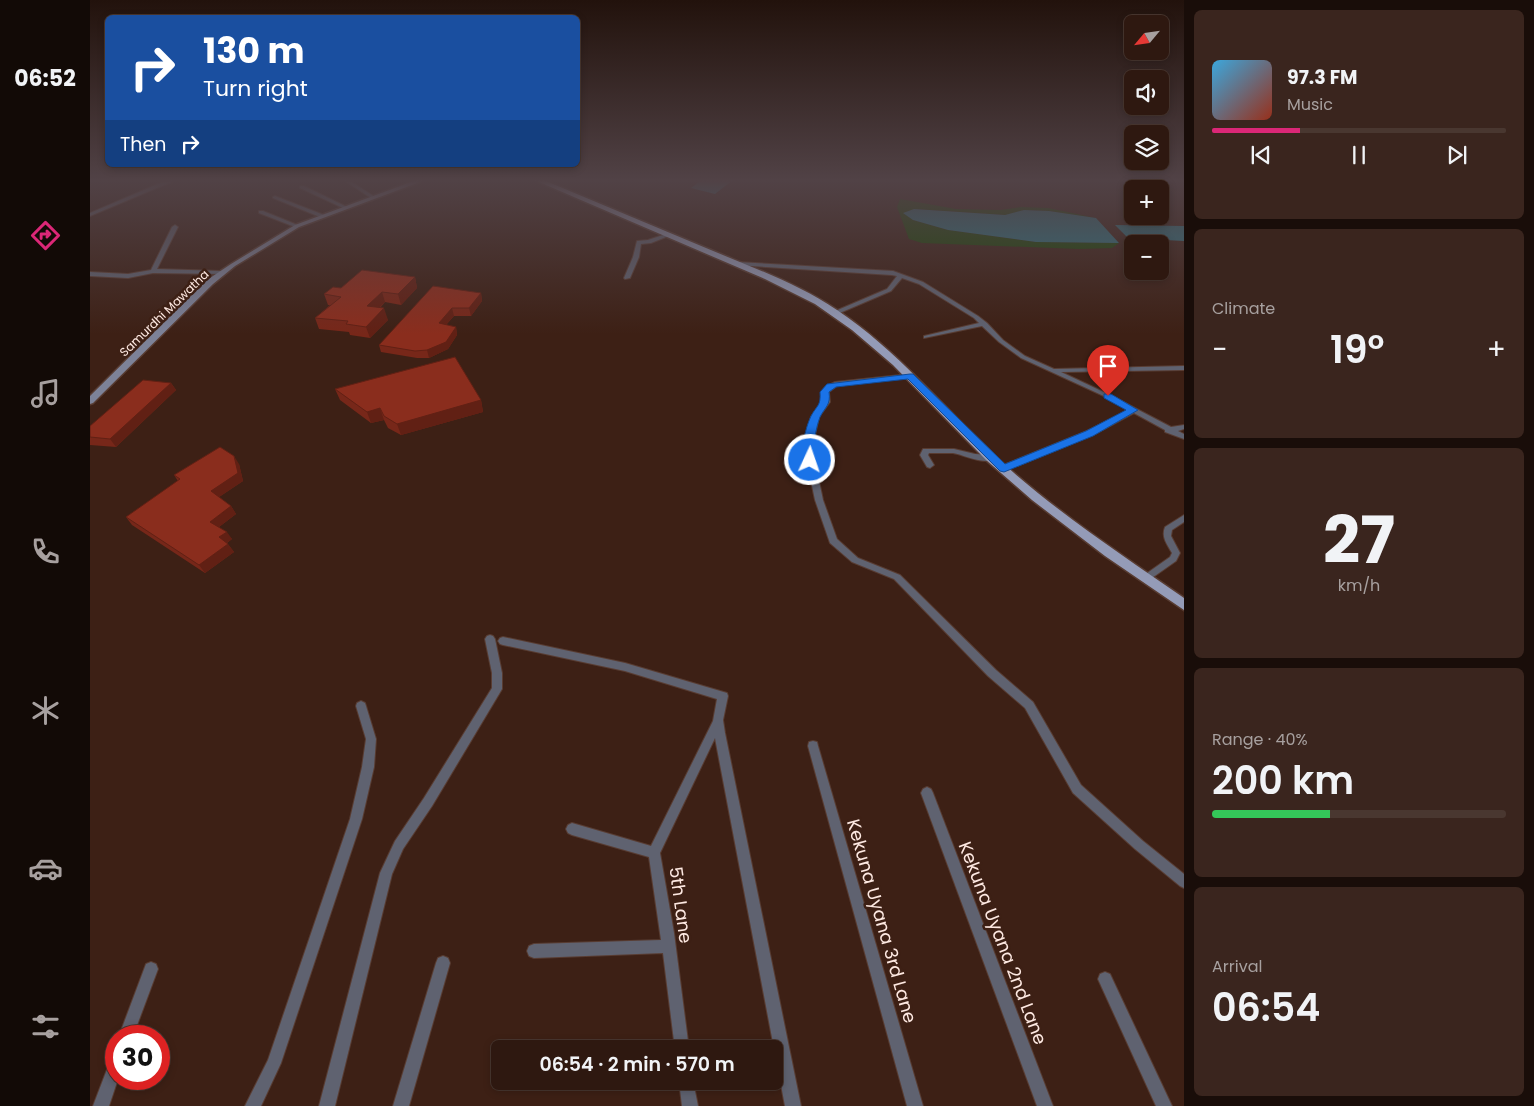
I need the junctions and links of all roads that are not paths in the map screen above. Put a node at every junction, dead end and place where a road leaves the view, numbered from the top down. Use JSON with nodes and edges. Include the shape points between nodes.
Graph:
{"nodes":[{"id":1,"x":173,"y":231,"type":"edge"},
{"id":2,"x":290,"y":231,"type":"edge"},
{"id":3,"x":658,"y":231,"type":"edge"},
{"id":4,"x":668,"y":235,"type":"junction"},
{"id":5,"x":737,"y":264,"type":"junction"},
{"id":6,"x":153,"y":271,"type":"junction"},
{"id":7,"x":221,"y":273,"type":"junction"},
{"id":8,"x":90,"y":274,"type":"edge"},
{"id":9,"x":901,"y":275,"type":"junction"},
{"id":10,"x":627,"y":278,"type":"dead end"},
{"id":11,"x":835,"y":313,"type":"junction"},
{"id":12,"x":985,"y":324,"type":"junction"},
{"id":13,"x":926,"y":337,"type":"dead end"},
{"id":14,"x":1184,"y":368,"type":"edge"},
{"id":15,"x":1053,"y":370,"type":"junction"},
{"id":16,"x":910,"y":376,"type":"junction"},
{"id":17,"x":90,"y":401,"type":"edge"},
{"id":18,"x":1134,"y":410,"type":"junction"},
{"id":19,"x":1184,"y":427,"type":"edge"},
{"id":20,"x":1168,"y":430,"type":"junction"},
{"id":21,"x":1184,"y":437,"type":"edge"},
{"id":22,"x":991,"y":458,"type":"junction"},
{"id":23,"x":930,"y":465,"type":"dead end"},
{"id":24,"x":1004,"y":468,"type":"junction"},
{"id":25,"x":1184,"y":518,"type":"edge"},
{"id":26,"x":1146,"y":578,"type":"junction"},
{"id":27,"x":1184,"y":605,"type":"edge"},
{"id":28,"x":497,"y":640,"type":"joint"},
{"id":29,"x":361,"y":706,"type":"dead end"},
{"id":30,"x":718,"y":720,"type":"junction"},
{"id":31,"x":813,"y":746,"type":"dead end"},
{"id":32,"x":927,"y":793,"type":"dead end"},
{"id":33,"x":572,"y":829,"type":"dead end"},
{"id":34,"x":654,"y":853,"type":"junction"},
{"id":35,"x":1184,"y":882,"type":"edge"},
{"id":36,"x":668,"y":946,"type":"junction"},
{"id":37,"x":534,"y":951,"type":"dead end"},
{"id":38,"x":443,"y":963,"type":"dead end"},
{"id":39,"x":151,"y":970,"type":"dead end"},
{"id":40,"x":1105,"y":979,"type":"dead end"},
{"id":41,"x":130,"y":1025,"type":"edge"},
{"id":42,"x":681,"y":1040,"type":"edge"},
{"id":43,"x":107,"y":1090,"type":"edge"},
{"id":44,"x":687,"y":1090,"type":"edge"},
{"id":45,"x":101,"y":1106,"type":"edge"},
{"id":46,"x":253,"y":1106,"type":"edge"},
{"id":47,"x":327,"y":1106,"type":"edge"},
{"id":48,"x":401,"y":1106,"type":"edge"},
{"id":49,"x":690,"y":1106,"type":"edge"},
{"id":50,"x":793,"y":1106,"type":"edge"},
{"id":51,"x":915,"y":1106,"type":"edge"},
{"id":52,"x":1045,"y":1106,"type":"edge"},
{"id":53,"x":1164,"y":1106,"type":"edge"}],
"edges":[{"from":1,"to":6,"type":"street"},
{"from":2,"to":7,"type":"main road","name":"Samurdhi Mawatha"},
{"from":3,"to":4,"type":"main road"},
{"from":4,"to":5,"type":"main road"},
{"from":4,"to":10,"type":"street","via":[[639,242]]},
{"from":5,"to":9,"type":"street"},
{"from":5,"to":11,"type":"main road"},
{"from":6,"to":7,"type":"street"},
{"from":6,"to":8,"type":"street","via":[[128,276]]},
{"from":7,"to":17,"type":"main road","name":"Samurdhi Mawatha"},
{"from":9,"to":11,"type":"street","via":[[889,290]]},
{"from":9,"to":12,"type":"street","via":[[932,289]]},
{"from":11,"to":16,"type":"main road"},
{"from":12,"to":13,"type":"street"},
{"from":12,"to":15,"type":"street","via":[[1011,349]]},
{"from":14,"to":15,"type":"street"},
{"from":15,"to":18,"type":"street"},
{"from":16,"to":22,"type":"main road"},
{"from":16,"to":35,"type":"street","via":[[835,384],[825,392],[826,402],[816,417],[808,448],[833,541],[855,560],[897,577],[992,673],[1030,705],[1077,789]]},
{"from":18,"to":20,"type":"street"},
{"from":18,"to":24,"type":"street","via":[[1090,434]]},
{"from":19,"to":20,"type":"street"},
{"from":20,"to":21,"type":"street"},
{"from":22,"to":23,"type":"street","via":[[975,458],[954,451],[926,451],[924,455]]},
{"from":22,"to":24,"type":"main road"},
{"from":24,"to":26,"type":"main road","via":[[1058,513]]},
{"from":25,"to":26,"type":"street","via":[[1168,529],[1167,536],[1176,553],[1173,559]]},
{"from":26,"to":27,"type":"main road"},
{"from":28,"to":30,"type":"street","via":[[625,667],[723,696]]},
{"from":28,"to":47,"type":"street","via":[[498,689],[399,844],[386,873]]},
{"from":29,"to":46,"type":"street","via":[[371,739],[356,819],[276,1056]]},
{"from":30,"to":34,"type":"street","name":"5th Lane"},
{"from":30,"to":50,"type":"street"},
{"from":31,"to":51,"type":"street","name":"Kekuna Uyana 3rd Lane"},
{"from":32,"to":52,"type":"street","name":"Kekuna Uyana 2nd Lane"},
{"from":33,"to":34,"type":"street"},
{"from":34,"to":36,"type":"street","name":"5th Lane"},
{"from":36,"to":37,"type":"street"},
{"from":36,"to":42,"type":"street","name":"5th Lane"},
{"from":38,"to":48,"type":"street"},
{"from":39,"to":41,"type":"street"},
{"from":40,"to":53,"type":"street"},
{"from":43,"to":45,"type":"street"},
{"from":44,"to":49,"type":"street"}]}
